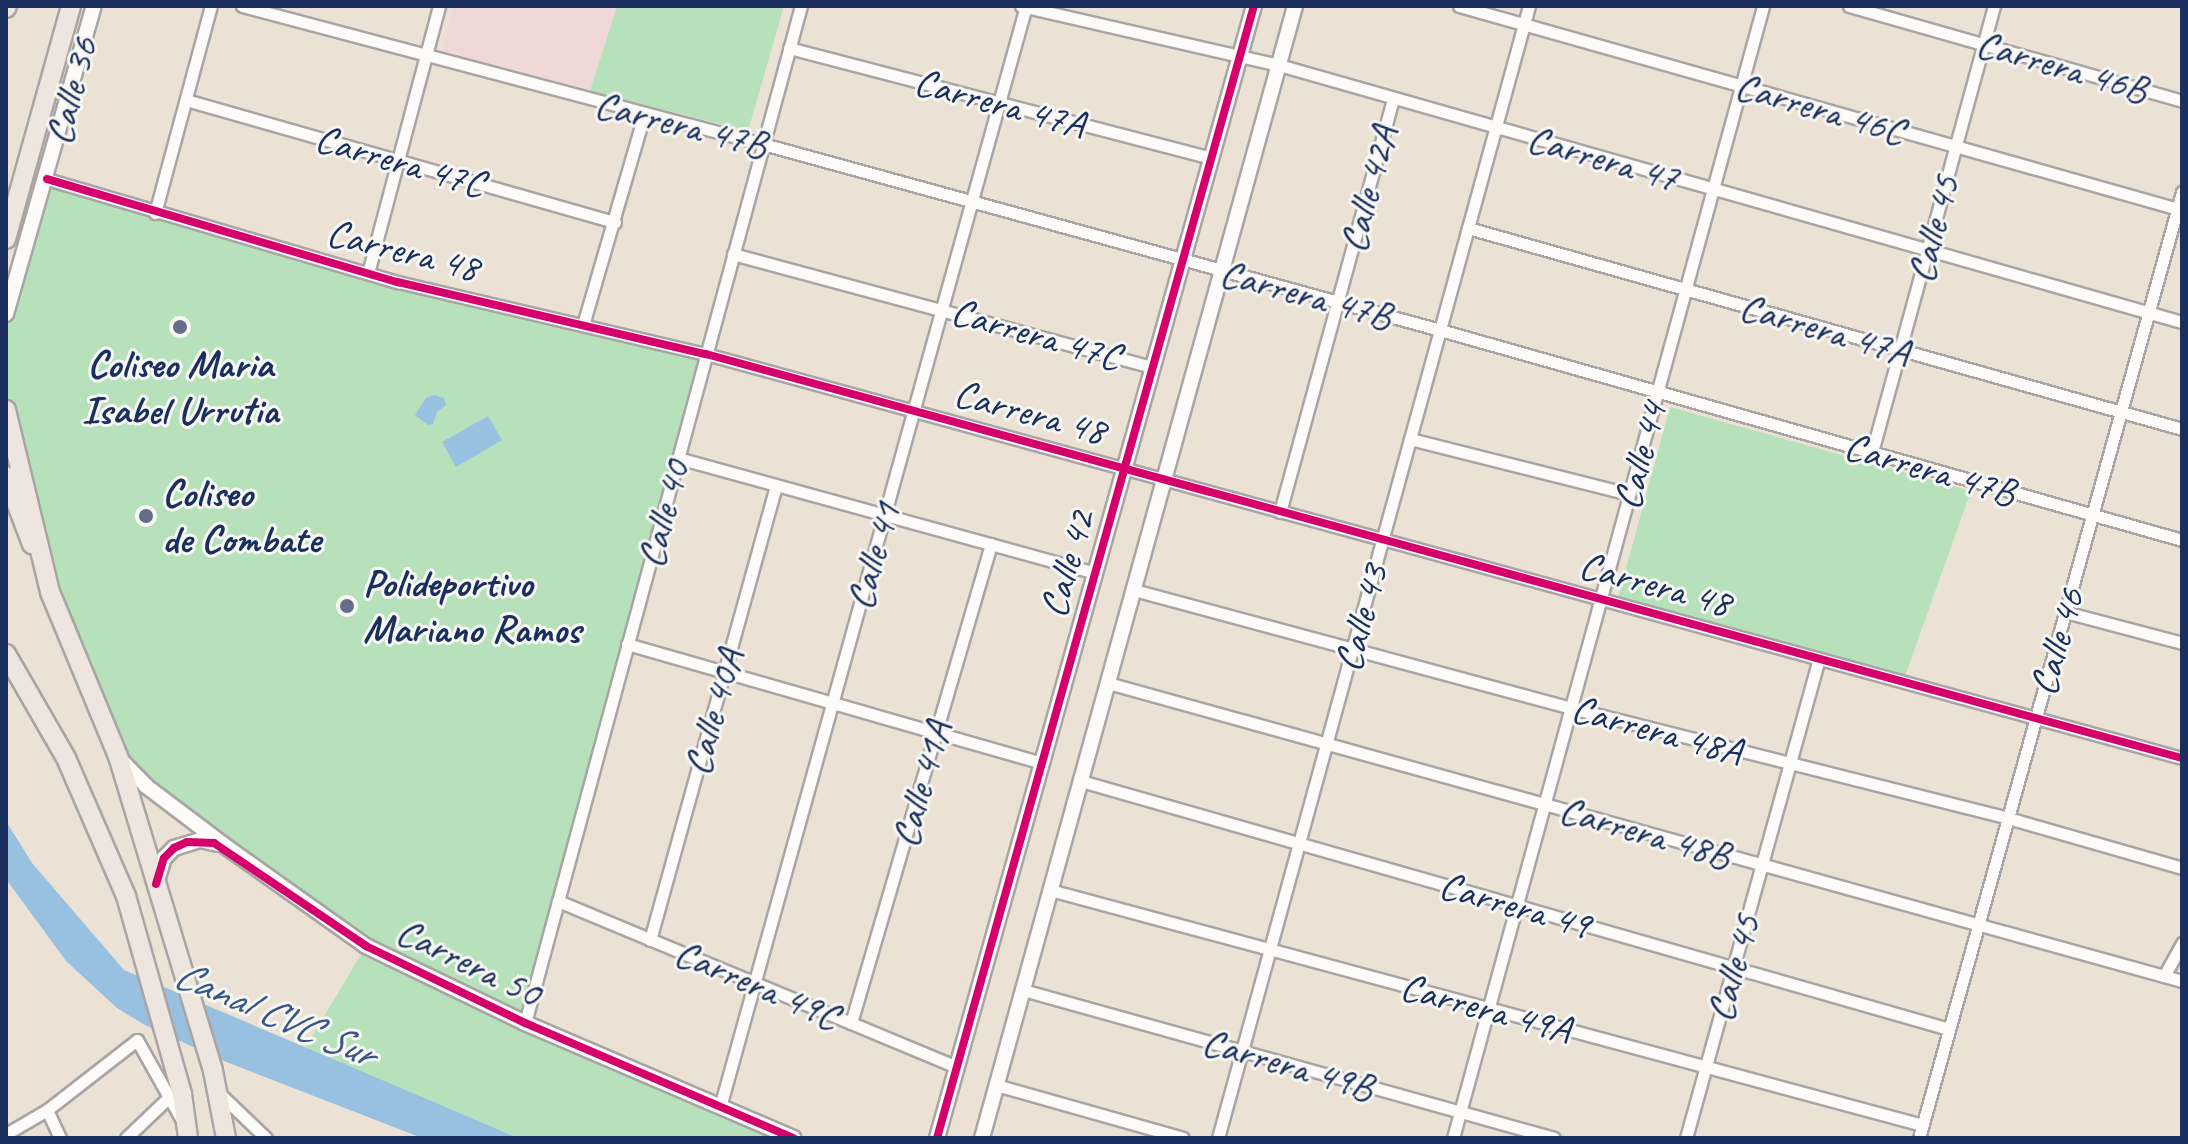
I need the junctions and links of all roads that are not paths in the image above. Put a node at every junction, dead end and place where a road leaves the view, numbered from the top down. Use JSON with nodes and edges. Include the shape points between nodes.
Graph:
{"nodes":[{"id":1,"x":71,"y":6,"type":"edge"},
{"id":2,"x":94,"y":6,"type":"edge"},
{"id":3,"x":211,"y":6,"type":"edge"},
{"id":4,"x":242,"y":6,"type":"edge"},
{"id":5,"x":439,"y":6,"type":"edge"},
{"id":6,"x":801,"y":6,"type":"edge"},
{"id":7,"x":1024,"y":6,"type":"edge"},
{"id":8,"x":1254,"y":6,"type":"edge"},
{"id":9,"x":1295,"y":6,"type":"edge"},
{"id":10,"x":1459,"y":6,"type":"edge"},
{"id":11,"x":1529,"y":6,"type":"edge"},
{"id":12,"x":1763,"y":6,"type":"edge"},
{"id":13,"x":1849,"y":6,"type":"edge"},
{"id":14,"x":1994,"y":6,"type":"edge"},
{"id":15,"x":1524,"y":25,"type":"junction"},
{"id":16,"x":1984,"y":44,"type":"junction"},
{"id":17,"x":789,"y":48,"type":"junction"},
{"id":18,"x":425,"y":56,"type":"junction"},
{"id":19,"x":1240,"y":57,"type":"junction"},
{"id":20,"x":1279,"y":65,"type":"junction"},
{"id":21,"x":1741,"y":86,"type":"junction"},
{"id":22,"x":1393,"y":98,"type":"junction"},
{"id":23,"x":186,"y":100,"type":"junction"},
{"id":24,"x":2182,"y":101,"type":"edge"},
{"id":25,"x":999,"y":103,"type":"junction"},
{"id":26,"x":644,"y":115,"type":"junction"},
{"id":27,"x":1496,"y":127,"type":"junction"},
{"id":28,"x":763,"y":144,"type":"junction"},
{"id":29,"x":1955,"y":146,"type":"junction"},
{"id":30,"x":1212,"y":158,"type":"junction"},
{"id":31,"x":397,"y":160,"type":"junction"},
{"id":32,"x":47,"y":179,"type":"junction"},
{"id":33,"x":1713,"y":189,"type":"junction"},
{"id":34,"x":2182,"y":192,"type":"edge"},
{"id":35,"x":971,"y":202,"type":"junction"},
{"id":36,"x":2180,"y":209,"type":"edge"},
{"id":37,"x":155,"y":213,"type":"junction"},
{"id":38,"x":615,"y":222,"type":"junction"},
{"id":39,"x":1468,"y":228,"type":"junction"},
{"id":40,"x":6,"y":239,"type":"edge"},
{"id":41,"x":1927,"y":249,"type":"junction"},
{"id":42,"x":733,"y":254,"type":"junction"},
{"id":43,"x":1183,"y":261,"type":"junction"},
{"id":44,"x":368,"y":273,"type":"junction"},
{"id":45,"x":1221,"y":273,"type":"junction"},
{"id":46,"x":1686,"y":289,"type":"junction"},
{"id":47,"x":1337,"y":303,"type":"junction"},
{"id":48,"x":942,"y":308,"type":"junction"},
{"id":49,"x":2148,"y":312,"type":"junction"},
{"id":50,"x":6,"y":314,"type":"edge"},
{"id":51,"x":2182,"y":322,"type":"edge"},
{"id":52,"x":583,"y":325,"type":"junction"},
{"id":53,"x":1440,"y":330,"type":"junction"},
{"id":54,"x":1901,"y":350,"type":"junction"},
{"id":55,"x":706,"y":354,"type":"junction"},
{"id":56,"x":1153,"y":367,"type":"junction"},
{"id":57,"x":1657,"y":392,"type":"junction"},
{"id":58,"x":6,"y":410,"type":"edge"},
{"id":59,"x":913,"y":411,"type":"junction"},
{"id":60,"x":2121,"y":413,"type":"junction"},
{"id":61,"x":2182,"y":429,"type":"edge"},
{"id":62,"x":1410,"y":439,"type":"junction"},
{"id":63,"x":1872,"y":452,"type":"junction"},
{"id":64,"x":678,"y":458,"type":"junction"},
{"id":65,"x":1124,"y":469,"type":"junction"},
{"id":66,"x":6,"y":476,"type":"edge"},
{"id":67,"x":1164,"y":480,"type":"junction"},
{"id":68,"x":776,"y":485,"type":"junction"},
{"id":69,"x":1629,"y":494,"type":"junction"},
{"id":70,"x":1280,"y":512,"type":"junction"},
{"id":71,"x":884,"y":515,"type":"junction"},
{"id":72,"x":2092,"y":515,"type":"junction"},
{"id":73,"x":1382,"y":540,"type":"junction"},
{"id":74,"x":2182,"y":540,"type":"edge"},
{"id":75,"x":991,"y":544,"type":"junction"},
{"id":76,"x":1095,"y":573,"type":"junction"},
{"id":77,"x":1134,"y":590,"type":"junction"},
{"id":78,"x":50,"y":592,"type":"junction"},
{"id":79,"x":1600,"y":600,"type":"junction"},
{"id":80,"x":2065,"y":612,"type":"junction"},
{"id":81,"x":2182,"y":643,"type":"edge"},
{"id":82,"x":627,"y":644,"type":"junction"},
{"id":83,"x":1352,"y":649,"type":"junction"},
{"id":84,"x":6,"y":654,"type":"edge"},
{"id":85,"x":1819,"y":660,"type":"junction"},
{"id":86,"x":724,"y":672,"type":"junction"},
{"id":87,"x":1108,"y":683,"type":"junction"},
{"id":88,"x":832,"y":703,"type":"junction"},
{"id":89,"x":1571,"y":708,"type":"junction"},
{"id":90,"x":2035,"y":719,"type":"junction"},
{"id":91,"x":936,"y":733,"type":"junction"},
{"id":92,"x":1326,"y":744,"type":"junction"},
{"id":93,"x":118,"y":756,"type":"junction"},
{"id":94,"x":2182,"y":758,"type":"edge"},
{"id":95,"x":1042,"y":763,"type":"junction"},
{"id":96,"x":1789,"y":765,"type":"junction"},
{"id":97,"x":1081,"y":781,"type":"junction"},
{"id":98,"x":1544,"y":804,"type":"junction"},
{"id":99,"x":2008,"y":818,"type":"junction"},
{"id":100,"x":1299,"y":843,"type":"junction"},
{"id":101,"x":228,"y":848,"type":"junction"},
{"id":102,"x":1762,"y":865,"type":"junction"},
{"id":103,"x":2182,"y":868,"type":"edge"},
{"id":104,"x":156,"y":884,"type":"junction"},
{"id":105,"x":1050,"y":890,"type":"junction"},
{"id":106,"x":558,"y":901,"type":"junction"},
{"id":107,"x":1517,"y":905,"type":"junction"},
{"id":108,"x":1978,"y":924,"type":"junction"},
{"id":109,"x":650,"y":940,"type":"junction"},
{"id":110,"x":2182,"y":943,"type":"edge"},
{"id":111,"x":1269,"y":949,"type":"junction"},
{"id":112,"x":1732,"y":966,"type":"junction"},
{"id":113,"x":2164,"y":976,"type":"junction"},
{"id":114,"x":2182,"y":981,"type":"edge"},
{"id":115,"x":754,"y":983,"type":"junction"},
{"id":116,"x":1023,"y":990,"type":"junction"},
{"id":117,"x":1488,"y":1008,"type":"junction"},
{"id":118,"x":525,"y":1023,"type":"junction"},
{"id":119,"x":851,"y":1023,"type":"junction"},
{"id":120,"x":1949,"y":1029,"type":"junction"},
{"id":121,"x":1241,"y":1051,"type":"junction"},
{"id":122,"x":1705,"y":1066,"type":"junction"},
{"id":123,"x":957,"y":1067,"type":"junction"},
{"id":124,"x":996,"y":1085,"type":"junction"},
{"id":125,"x":218,"y":1093,"type":"junction"},
{"id":126,"x":168,"y":1098,"type":"junction"},
{"id":127,"x":720,"y":1107,"type":"junction"},
{"id":128,"x":47,"y":1110,"type":"junction"},
{"id":129,"x":1460,"y":1112,"type":"junction"},
{"id":130,"x":1922,"y":1125,"type":"junction"},
{"id":131,"x":6,"y":1134,"type":"edge"},
{"id":132,"x":188,"y":1134,"type":"edge"},
{"id":133,"x":60,"y":1138,"type":"edge"},
{"id":134,"x":126,"y":1138,"type":"edge"},
{"id":135,"x":226,"y":1138,"type":"edge"},
{"id":136,"x":266,"y":1138,"type":"edge"},
{"id":137,"x":793,"y":1138,"type":"edge"},
{"id":138,"x":937,"y":1138,"type":"edge"},
{"id":139,"x":982,"y":1138,"type":"edge"},
{"id":140,"x":1183,"y":1138,"type":"edge"},
{"id":141,"x":1218,"y":1138,"type":"edge"},
{"id":142,"x":1453,"y":1138,"type":"edge"},
{"id":143,"x":1554,"y":1138,"type":"edge"},
{"id":144,"x":1686,"y":1138,"type":"edge"},
{"id":145,"x":1919,"y":1138,"type":"edge"}],
"edges":[{"from":1,"to":40,"type":"main road"},
{"from":2,"to":32,"type":"street","name":"Calle 36"},
{"from":3,"to":23,"type":"street"},
{"from":4,"to":18,"type":"street","name":"Carrera 47B"},
{"from":5,"to":18,"type":"street"},
{"from":6,"to":17,"type":"street","name":"Calle 40"},
{"from":7,"to":19,"type":"street","name":"Carrera 47"},
{"from":7,"to":25,"type":"street","name":"Calle 41"},
{"from":8,"to":19,"type":"street","name":"Calle 42"},
{"from":9,"to":20,"type":"street","name":"Calle 42"},
{"from":10,"to":15,"type":"street","name":"Carrera 46C"},
{"from":11,"to":15,"type":"street","name":"Calle 43"},
{"from":12,"to":21,"type":"street","name":"Calle 44"},
{"from":13,"to":16,"type":"street","name":"Carrera 46B"},
{"from":14,"to":16,"type":"street","name":"Calle 45"},
{"from":15,"to":21,"type":"street","name":"Carrera 46C"},
{"from":15,"to":27,"type":"street","name":"Calle 43"},
{"from":16,"to":24,"type":"street","name":"Carrera 46B"},
{"from":16,"to":29,"type":"street","name":"Calle 45"},
{"from":17,"to":25,"type":"street","name":"Carrera 47A"},
{"from":17,"to":28,"type":"street","name":"Calle 40"},
{"from":18,"to":26,"type":"street","name":"Carrera 47B"},
{"from":18,"to":31,"type":"street"},
{"from":19,"to":20,"type":"street","name":"Carrera 47"},
{"from":19,"to":30,"type":"street","name":"Calle 42"},
{"from":20,"to":22,"type":"street","name":"Carrera 47"},
{"from":20,"to":45,"type":"street","name":"Calle 42"},
{"from":21,"to":29,"type":"street","name":"Carrera 46C"},
{"from":21,"to":33,"type":"street","name":"Calle 44"},
{"from":22,"to":27,"type":"street","name":"Carrera 47"},
{"from":22,"to":47,"type":"street","name":"Calle 42A"},
{"from":23,"to":31,"type":"street","name":"Carrera 47C"},
{"from":23,"to":37,"type":"street"},
{"from":25,"to":30,"type":"street","name":"Carrera 47A"},
{"from":25,"to":35,"type":"street","name":"Calle 41"},
{"from":26,"to":28,"type":"street","name":"Carrera 47B"},
{"from":26,"to":38,"type":"street"},
{"from":27,"to":33,"type":"street","name":"Carrera 47"},
{"from":27,"to":39,"type":"street","name":"Calle 43"},
{"from":28,"to":35,"type":"street","name":"Carrera 47B"},
{"from":28,"to":42,"type":"street","name":"Calle 40"},
{"from":29,"to":36,"type":"street","name":"Carrera 46C"},
{"from":29,"to":41,"type":"street","name":"Calle 45"},
{"from":30,"to":43,"type":"street","name":"Calle 42"},
{"from":31,"to":38,"type":"street","name":"Carrera 47C"},
{"from":31,"to":44,"type":"street"},
{"from":32,"to":37,"type":"street","name":"Carrera 48"},
{"from":32,"to":50,"type":"street","name":"Calle 36"},
{"from":33,"to":41,"type":"street","name":"Carrera 47"},
{"from":33,"to":46,"type":"street","name":"Calle 44"},
{"from":34,"to":36,"type":"street","name":"Calle 46"},
{"from":35,"to":43,"type":"street","name":"Carrera 47B"},
{"from":35,"to":48,"type":"street","name":"Calle 41"},
{"from":36,"to":49,"type":"street","name":"Calle 46"},
{"from":37,"to":44,"type":"street","name":"Carrera 48"},
{"from":38,"to":52,"type":"street"},
{"from":39,"to":46,"type":"street","name":"Carrera 47A"},
{"from":39,"to":53,"type":"street","name":"Calle 43"},
{"from":41,"to":49,"type":"street","name":"Carrera 47"},
{"from":41,"to":54,"type":"street","name":"Calle 45"},
{"from":42,"to":48,"type":"street","name":"Carrera 47C"},
{"from":42,"to":55,"type":"street","name":"Calle 40"},
{"from":43,"to":45,"type":"street","name":"Carrera 47B"},
{"from":43,"to":56,"type":"street","name":"Calle 42"},
{"from":44,"to":52,"type":"street","name":"Carrera 48"},
{"from":45,"to":47,"type":"street","name":"Carrera 47B"},
{"from":45,"to":67,"type":"street","name":"Calle 42"},
{"from":46,"to":54,"type":"street","name":"Carrera 47A"},
{"from":46,"to":57,"type":"street","name":"Calle 44"},
{"from":47,"to":53,"type":"street","name":"Carrera 47B"},
{"from":47,"to":70,"type":"street","name":"Calle 42A"},
{"from":48,"to":56,"type":"street","name":"Carrera 47C"},
{"from":48,"to":59,"type":"street","name":"Calle 41"},
{"from":49,"to":51,"type":"street","name":"Carrera 47"},
{"from":49,"to":60,"type":"street","name":"Calle 46"},
{"from":52,"to":55,"type":"street","name":"Carrera 48"},
{"from":53,"to":57,"type":"street","name":"Carrera 47B"},
{"from":53,"to":62,"type":"street","name":"Calle 43"},
{"from":54,"to":60,"type":"street","name":"Carrera 47A"},
{"from":54,"to":63,"type":"street","name":"Calle 45"},
{"from":55,"to":59,"type":"street","name":"Carrera 48"},
{"from":55,"to":64,"type":"street","name":"Calle 40"},
{"from":56,"to":65,"type":"street","name":"Calle 42"},
{"from":57,"to":63,"type":"street","name":"Carrera 47B"},
{"from":57,"to":69,"type":"street","name":"Calle 44"},
{"from":58,"to":78,"type":"main road"},
{"from":59,"to":65,"type":"street","name":"Carrera 48"},
{"from":59,"to":71,"type":"street","name":"Calle 41"},
{"from":60,"to":61,"type":"street","name":"Carrera 47A"},
{"from":60,"to":72,"type":"street","name":"Calle 46"},
{"from":62,"to":69,"type":"street"},
{"from":62,"to":73,"type":"street","name":"Calle 43"},
{"from":63,"to":72,"type":"street","name":"Carrera 47B"},
{"from":64,"to":68,"type":"street"},
{"from":64,"to":82,"type":"street","name":"Calle 40"},
{"from":65,"to":67,"type":"street","name":"Carrera 48"},
{"from":65,"to":76,"type":"street","name":"Calle 42"},
{"from":66,"to":78,"type":"main road"},
{"from":67,"to":70,"type":"street","name":"Carrera 48"},
{"from":67,"to":77,"type":"street","name":"Calle 42"},
{"from":68,"to":71,"type":"street"},
{"from":68,"to":86,"type":"street","name":"Calle 40A"},
{"from":69,"to":79,"type":"street","name":"Calle 44"},
{"from":70,"to":73,"type":"street","name":"Carrera 48"},
{"from":71,"to":75,"type":"street"},
{"from":71,"to":88,"type":"street","name":"Calle 41"},
{"from":72,"to":74,"type":"street","name":"Carrera 47B"},
{"from":72,"to":80,"type":"street","name":"Calle 46"},
{"from":73,"to":79,"type":"street","name":"Carrera 48"},
{"from":73,"to":83,"type":"street","name":"Calle 43"},
{"from":75,"to":76,"type":"street"},
{"from":75,"to":91,"type":"street","name":"Calle 41A"},
{"from":76,"to":95,"type":"street","name":"Calle 42"},
{"from":77,"to":83,"type":"street","name":"Carrera 48A"},
{"from":77,"to":87,"type":"street","name":"Calle 42"},
{"from":78,"to":93,"type":"main road"},
{"from":79,"to":85,"type":"street","name":"Carrera 48"},
{"from":79,"to":89,"type":"street","name":"Calle 44"},
{"from":80,"to":81,"type":"street"},
{"from":80,"to":90,"type":"street","name":"Calle 46"},
{"from":82,"to":86,"type":"street"},
{"from":82,"to":106,"type":"street","name":"Calle 40"},
{"from":83,"to":89,"type":"street","name":"Carrera 48A"},
{"from":83,"to":92,"type":"street","name":"Calle 43"},
{"from":84,"to":132,"type":"main road","via":[[66,758],[126,896],[175,1068]]},
{"from":85,"to":90,"type":"street","name":"Carrera 48"},
{"from":85,"to":96,"type":"street","name":"Calle 45"},
{"from":86,"to":88,"type":"street"},
{"from":86,"to":109,"type":"street","name":"Calle 40A"},
{"from":87,"to":92,"type":"street","name":"Carrera 48B"},
{"from":87,"to":97,"type":"street","name":"Calle 42"},
{"from":88,"to":91,"type":"street"},
{"from":88,"to":115,"type":"street","name":"Calle 41"},
{"from":89,"to":96,"type":"street","name":"Carrera 48A"},
{"from":89,"to":98,"type":"street","name":"Calle 44"},
{"from":90,"to":94,"type":"street","name":"Carrera 48"},
{"from":90,"to":99,"type":"street","name":"Calle 46"},
{"from":91,"to":95,"type":"street"},
{"from":91,"to":119,"type":"street","name":"Calle 41A"},
{"from":92,"to":98,"type":"street","name":"Carrera 48B"},
{"from":92,"to":100,"type":"street","name":"Calle 43"},
{"from":93,"to":101,"type":"street","name":"Carrera 50","via":[[146,786]]},
{"from":93,"to":104,"type":"main road"},
{"from":95,"to":123,"type":"street","name":"Calle 42"},
{"from":96,"to":99,"type":"street","name":"Carrera 48A"},
{"from":96,"to":102,"type":"street","name":"Calle 45"},
{"from":97,"to":100,"type":"street","name":"Carrera 49"},
{"from":97,"to":105,"type":"street","name":"Calle 42"},
{"from":98,"to":102,"type":"street","name":"Carrera 48B"},
{"from":98,"to":107,"type":"street","name":"Calle 44"},
{"from":99,"to":103,"type":"street","name":"Carrera 48A"},
{"from":99,"to":108,"type":"street","name":"Calle 46"},
{"from":100,"to":107,"type":"street","name":"Carrera 49"},
{"from":100,"to":111,"type":"street","name":"Calle 43"},
{"from":101,"to":104,"type":"street","name":"Carrera 50","via":[[187,842],[164,858]]},
{"from":101,"to":118,"type":"street","name":"Carrera 50","via":[[366,946]]},
{"from":102,"to":108,"type":"street","name":"Carrera 48B"},
{"from":102,"to":112,"type":"street","name":"Calle 45"},
{"from":104,"to":125,"type":"main road"},
{"from":105,"to":111,"type":"street","name":"Carrera 49A"},
{"from":105,"to":116,"type":"street","name":"Calle 42"},
{"from":106,"to":109,"type":"street","name":"Carrera 49C"},
{"from":106,"to":118,"type":"street","name":"Calle 40"},
{"from":107,"to":112,"type":"street","name":"Carrera 49"},
{"from":107,"to":117,"type":"street","name":"Calle 44"},
{"from":108,"to":113,"type":"street","name":"Carrera 48B"},
{"from":108,"to":120,"type":"street","name":"Calle 46"},
{"from":109,"to":115,"type":"street","name":"Carrera 49C"},
{"from":110,"to":113,"type":"street"},
{"from":111,"to":117,"type":"street","name":"Carrera 49A"},
{"from":111,"to":121,"type":"street","name":"Calle 43"},
{"from":112,"to":120,"type":"street","name":"Carrera 49"},
{"from":112,"to":122,"type":"street","name":"Calle 45"},
{"from":113,"to":114,"type":"street","name":"Carrera 48B"},
{"from":115,"to":119,"type":"street","name":"Carrera 49C"},
{"from":115,"to":127,"type":"street","name":"Calle 41"},
{"from":116,"to":121,"type":"street","name":"Carrera 49B"},
{"from":116,"to":124,"type":"street","name":"Calle 42"},
{"from":117,"to":122,"type":"street","name":"Carrera 49A"},
{"from":117,"to":129,"type":"street","name":"Calle 44"},
{"from":118,"to":127,"type":"street","name":"Carrera 50"},
{"from":119,"to":123,"type":"street","name":"Carrera 49C"},
{"from":120,"to":130,"type":"street","name":"Calle 46"},
{"from":121,"to":129,"type":"street","name":"Carrera 49B"},
{"from":121,"to":141,"type":"street","name":"Calle 43"},
{"from":122,"to":130,"type":"street","name":"Carrera 49A"},
{"from":122,"to":144,"type":"street","name":"Calle 45"},
{"from":123,"to":138,"type":"street","name":"Calle 42"},
{"from":124,"to":139,"type":"street","name":"Calle 42"},
{"from":124,"to":140,"type":"street"},
{"from":125,"to":135,"type":"main road"},
{"from":125,"to":136,"type":"street"},
{"from":126,"to":128,"type":"street","via":[[137,1040]]},
{"from":126,"to":132,"type":"street"},
{"from":126,"to":134,"type":"street"},
{"from":127,"to":137,"type":"street","name":"Carrera 50"},
{"from":128,"to":131,"type":"street"},
{"from":128,"to":133,"type":"street"},
{"from":129,"to":142,"type":"street","name":"Calle 44"},
{"from":129,"to":143,"type":"street","name":"Carrera 49B"},
{"from":130,"to":145,"type":"street","name":"Calle 46"}]}
